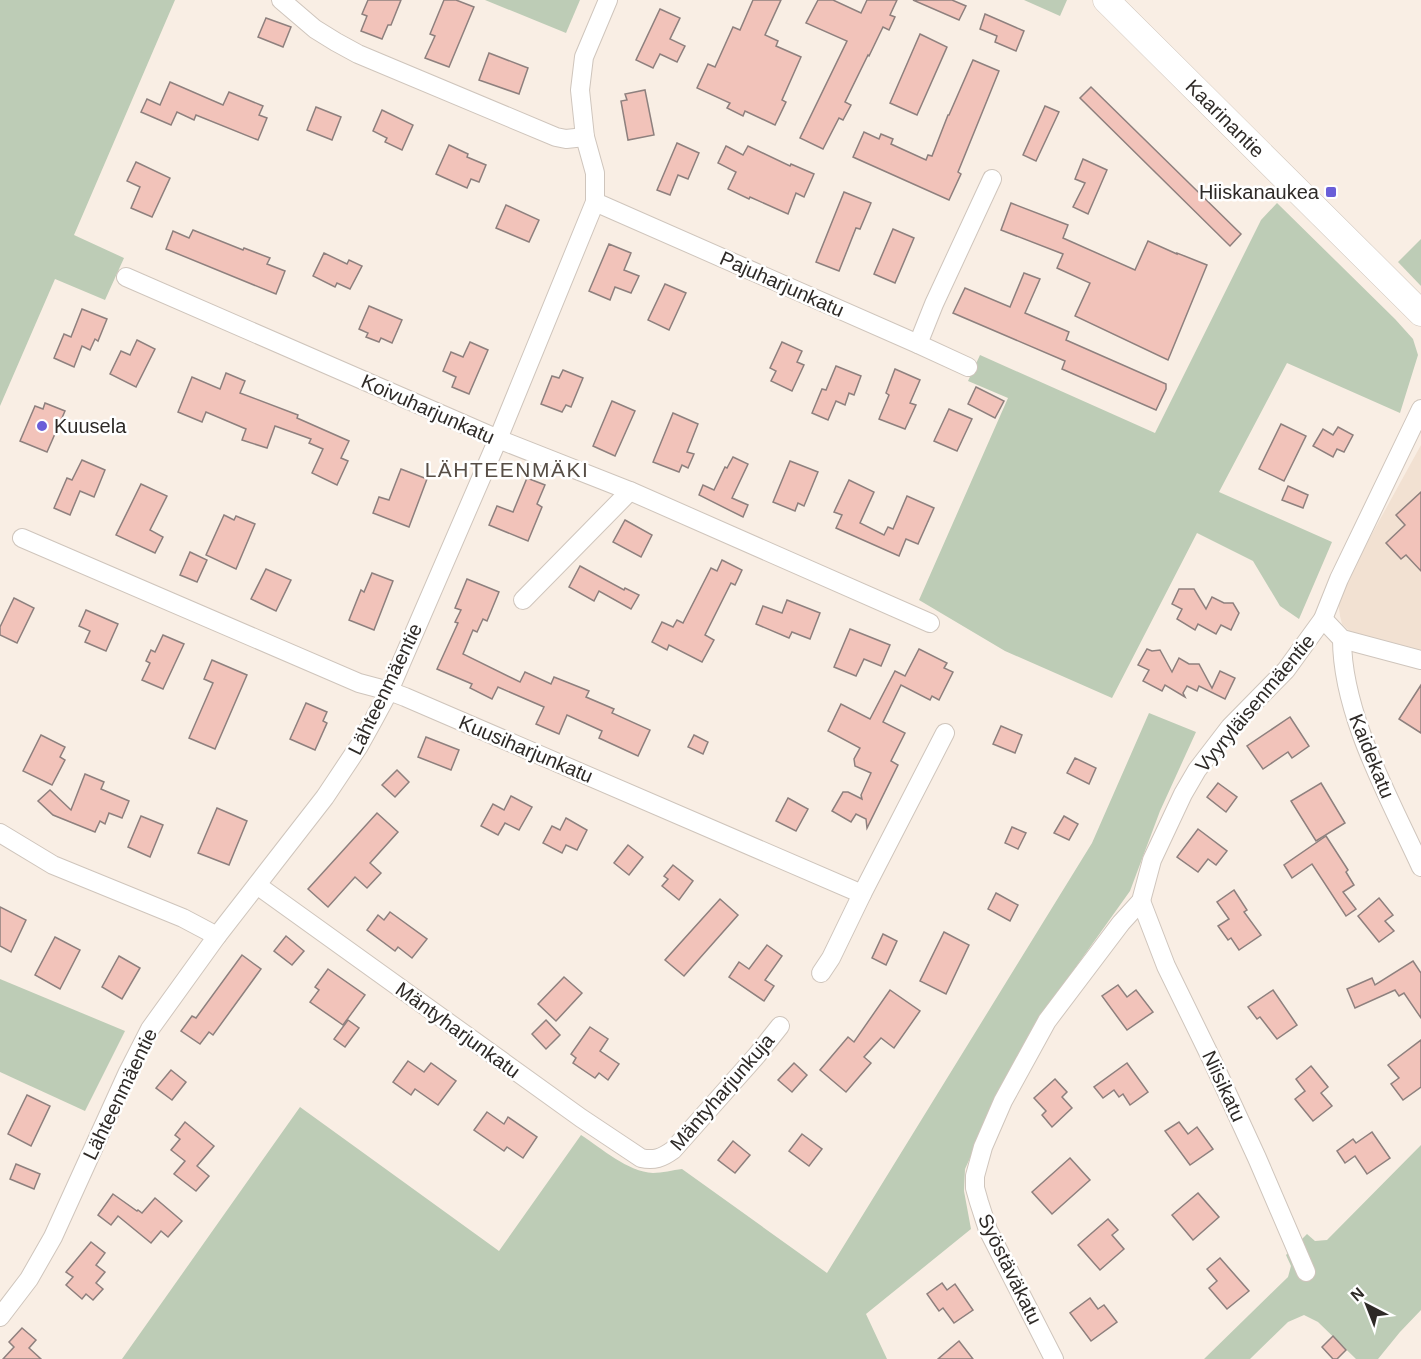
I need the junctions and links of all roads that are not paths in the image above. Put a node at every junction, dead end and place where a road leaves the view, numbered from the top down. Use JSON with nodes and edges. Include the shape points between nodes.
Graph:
{"nodes":[{"id":1,"x":281,"y":0,"type":"edge"},
{"id":2,"x":608,"y":0,"type":"edge"},
{"id":3,"x":1106,"y":0,"type":"edge"},
{"id":4,"x":585,"y":137,"type":"junction"},
{"id":5,"x":992,"y":179,"type":"dead end"},
{"id":6,"x":595,"y":202,"type":"junction"},
{"id":7,"x":126,"y":277,"type":"dead end"},
{"id":8,"x":1421,"y":313,"type":"edge"},
{"id":9,"x":918,"y":344,"type":"junction"},
{"id":10,"x":968,"y":367,"type":"dead end"},
{"id":11,"x":1421,"y":410,"type":"edge"},
{"id":12,"x":498,"y":439,"type":"junction"},
{"id":13,"x":630,"y":491,"type":"junction"},
{"id":14,"x":22,"y":538,"type":"dead end"},
{"id":15,"x":523,"y":600,"type":"dead end"},
{"id":16,"x":1323,"y":619,"type":"junction"},
{"id":17,"x":930,"y":622,"type":"dead end"},
{"id":18,"x":1342,"y":639,"type":"junction"},
{"id":19,"x":1421,"y":660,"type":"edge"},
{"id":20,"x":389,"y":691,"type":"junction"},
{"id":21,"x":945,"y":733,"type":"dead end"},
{"id":22,"x":0,"y":833,"type":"edge"},
{"id":23,"x":1421,"y":867,"type":"edge"},
{"id":24,"x":257,"y":885,"type":"junction"},
{"id":25,"x":862,"y":894,"type":"junction"},
{"id":26,"x":1141,"y":901,"type":"junction"},
{"id":27,"x":217,"y":936,"type":"junction"},
{"id":28,"x":821,"y":973,"type":"dead end"},
{"id":29,"x":780,"y":1026,"type":"dead end"},
{"id":30,"x":665,"y":1156,"type":"joint"},
{"id":31,"x":975,"y":1176,"type":"joint"},
{"id":32,"x":1306,"y":1272,"type":"dead end"},
{"id":33,"x":0,"y":1317,"type":"edge"},
{"id":34,"x":1054,"y":1359,"type":"edge"}],
"edges":[{"from":1,"to":4,"type":"street","via":[[315,29],[358,54],[556,137]]},
{"from":2,"to":4,"type":"street","name":"Lähteenmäentie","via":[[581,73]]},
{"from":3,"to":8,"type":"main road","name":"Kaarinantie"},
{"from":4,"to":6,"type":"street","name":"Lähteenmäentie","via":[[595,173]]},
{"from":5,"to":9,"type":"street"},
{"from":6,"to":9,"type":"street","name":"Pajuharjunkatu"},
{"from":6,"to":12,"type":"street","name":"Lähteenmäentie"},
{"from":7,"to":12,"type":"street","name":"Koivuharjunkatu"},
{"from":9,"to":10,"type":"street","name":"Pajuharjunkatu"},
{"from":11,"to":16,"type":"street","name":"Vyyryläisenmäentie"},
{"from":12,"to":13,"type":"street","name":"Koivuharjunkatu"},
{"from":12,"to":20,"type":"street","name":"Lähteenmäentie"},
{"from":13,"to":15,"type":"street"},
{"from":13,"to":17,"type":"street","name":"Koivuharjunkatu"},
{"from":14,"to":20,"type":"street","name":"Kuusiharjunkatu","via":[[359,683]]},
{"from":16,"to":18,"type":"street"},
{"from":16,"to":26,"type":"street","name":"Vyyryläisenmäentie","via":[[1286,670],[1230,726],[1197,770],[1152,860]]},
{"from":18,"to":19,"type":"street"},
{"from":18,"to":23,"type":"street","name":"Kaidekatu","via":[[1344,674],[1357,721]]},
{"from":20,"to":24,"type":"street","name":"Lähteenmäentie","via":[[326,797]]},
{"from":20,"to":25,"type":"street","name":"Kuusiharjunkatu"},
{"from":21,"to":25,"type":"street"},
{"from":22,"to":27,"type":"street","via":[[53,865],[183,918]]},
{"from":24,"to":27,"type":"street","name":"Lähteenmäentie"},
{"from":24,"to":30,"type":"street","name":"Mäntyharjunkatu","via":[[634,1154],[648,1160]]},
{"from":25,"to":28,"type":"street"},
{"from":26,"to":31,"type":"street","name":"Vyyryläisenmäentie","via":[[1041,1031],[1003,1101]]},
{"from":26,"to":32,"type":"street","name":"Niisikatu","via":[[1166,966]]},
{"from":27,"to":33,"type":"street","name":"Lähteenmäentie","via":[[150,1029],[53,1237],[29,1279]]},
{"from":29,"to":30,"type":"street","name":"Mäntyharjunkuja"},
{"from":31,"to":34,"type":"street","name":"Syöstäväkatu","via":[[978,1202],[988,1230]]}]}
